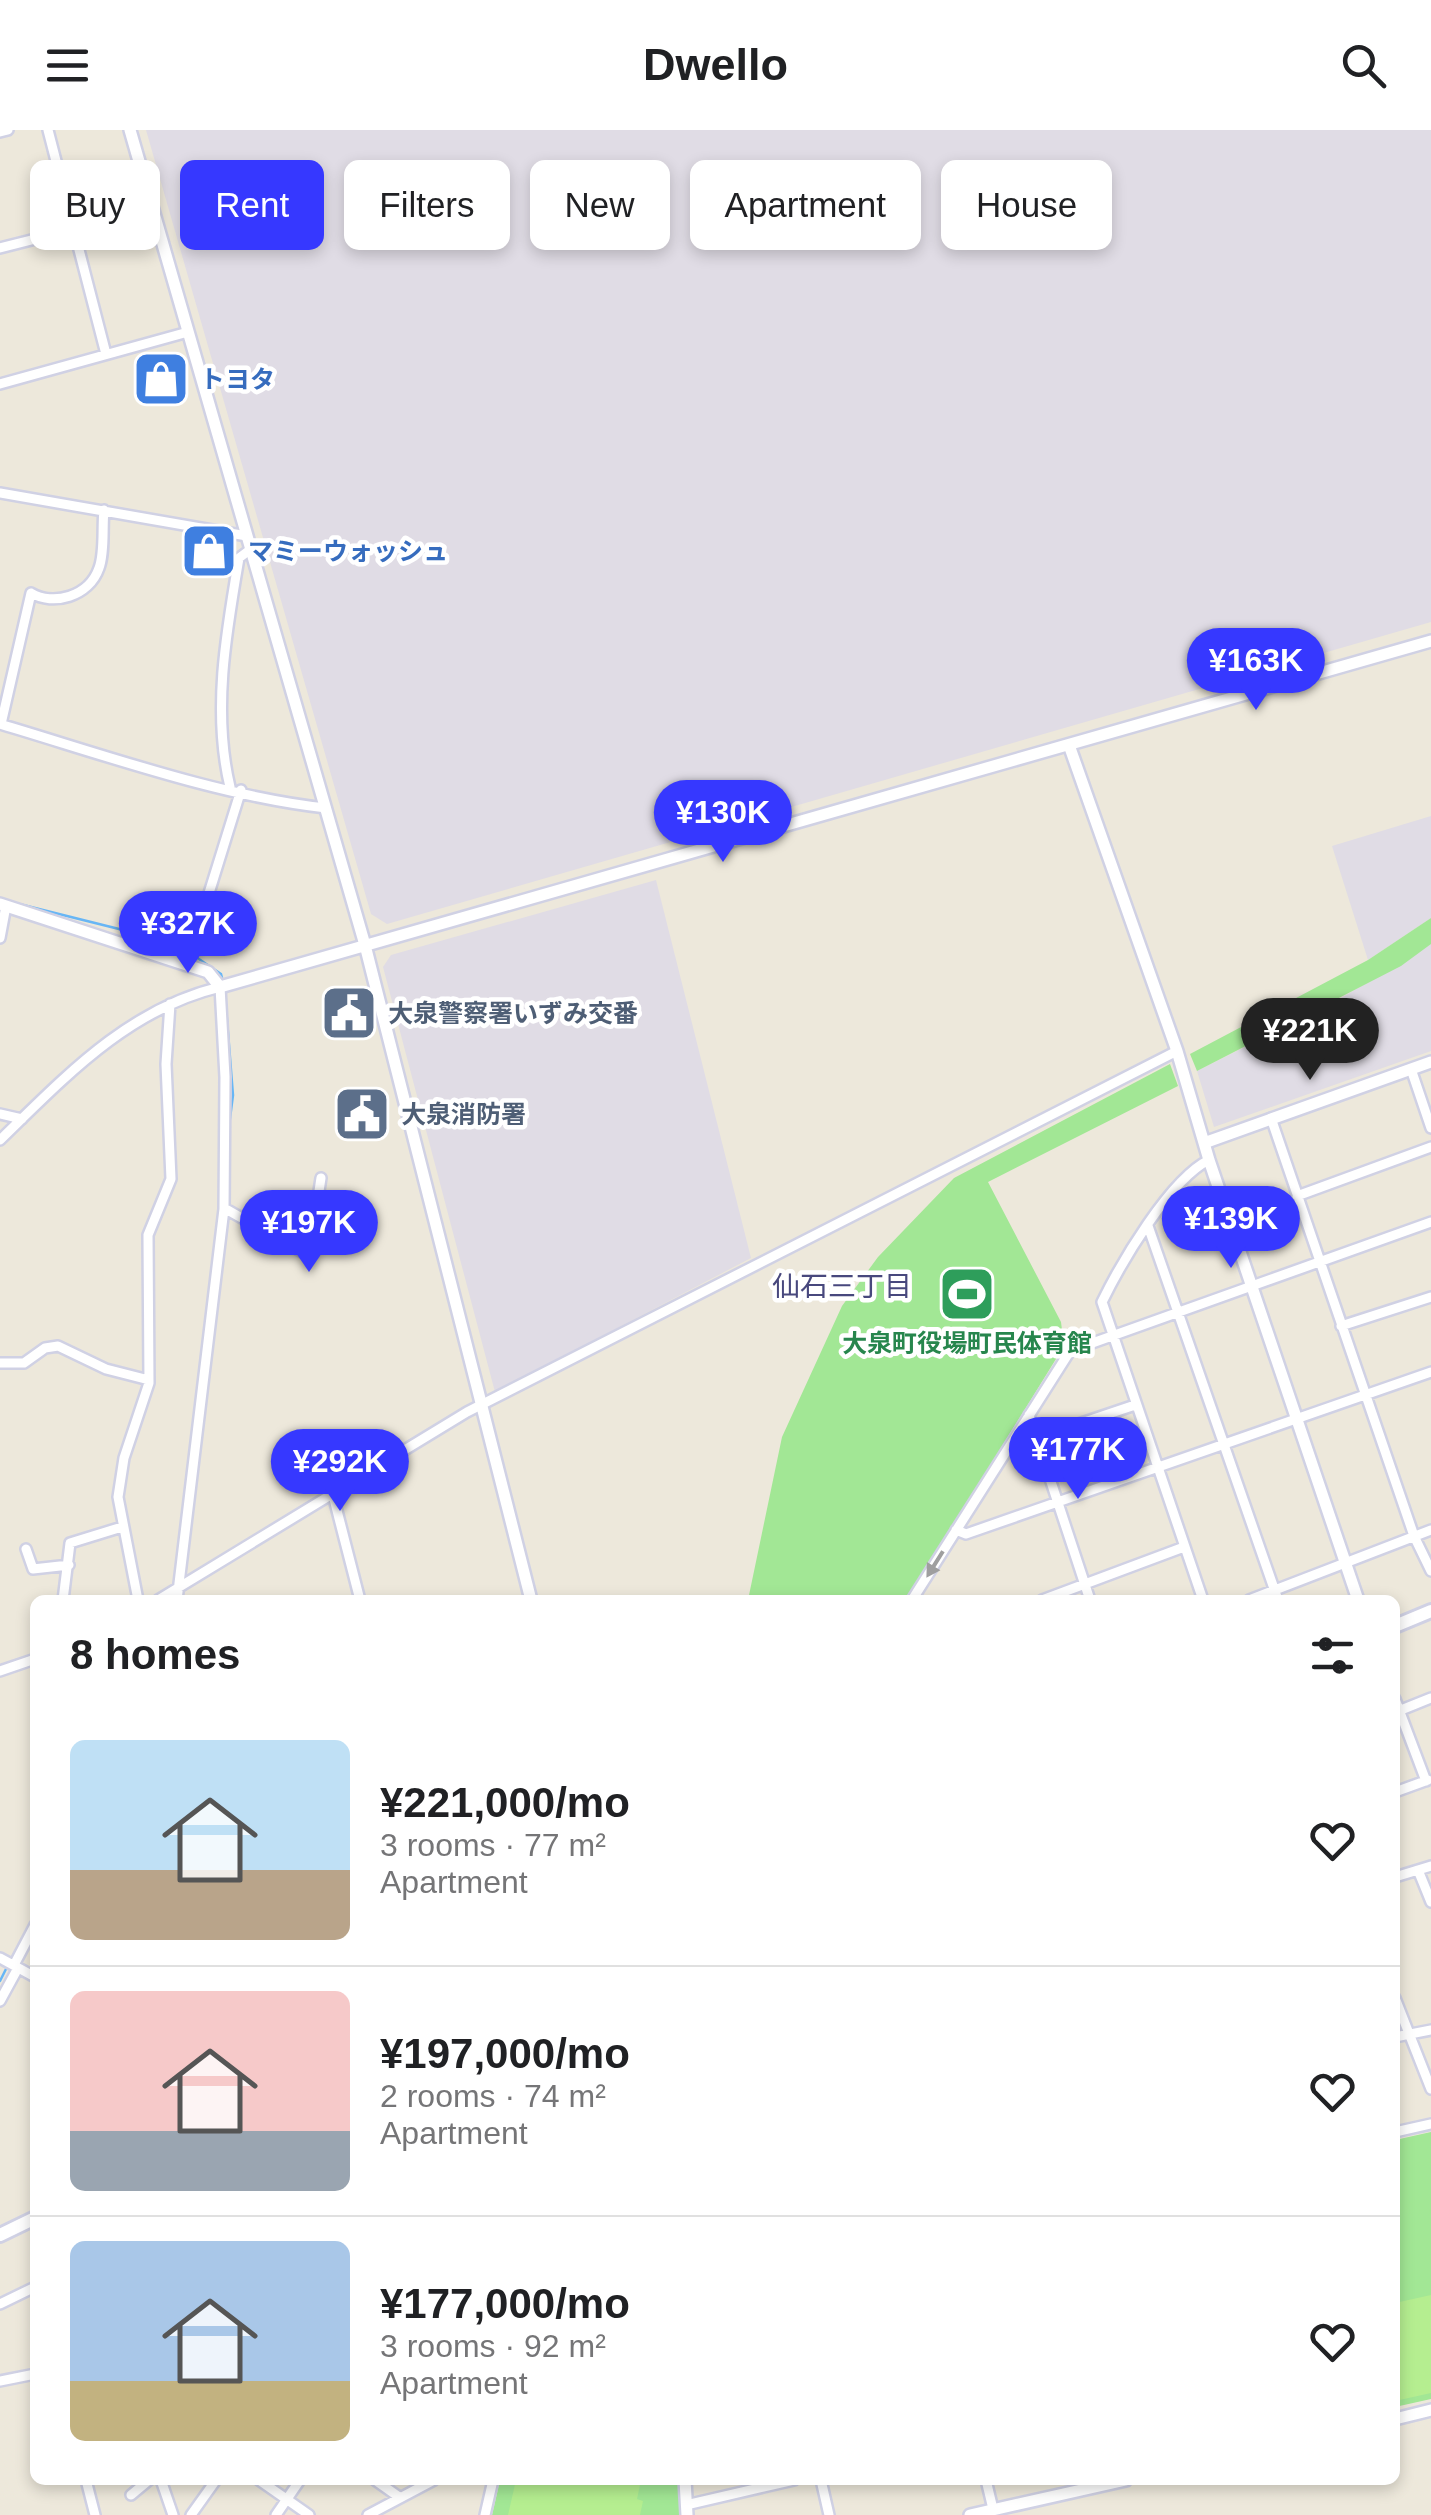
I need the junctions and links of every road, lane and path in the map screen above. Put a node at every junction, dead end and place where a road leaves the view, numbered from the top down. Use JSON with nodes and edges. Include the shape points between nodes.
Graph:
{"nodes":[{"id":1,"x":8,"y":130,"type":"edge"},
{"id":2,"x":48,"y":130,"type":"edge"},
{"id":3,"x":130,"y":130,"type":"edge"},
{"id":4,"x":0,"y":132,"type":"edge"},
{"id":5,"x":56,"y":160,"type":"edge"},
{"id":6,"x":30,"y":240,"type":"edge"},
{"id":7,"x":0,"y":248,"type":"edge"},
{"id":8,"x":80,"y":250,"type":"edge"},
{"id":9,"x":188,"y":332,"type":"junction"},
{"id":10,"x":106,"y":354,"type":"junction"},
{"id":11,"x":0,"y":384,"type":"edge"},
{"id":12,"x":0,"y":493,"type":"edge"},
{"id":13,"x":104,"y":510,"type":"junction"},
{"id":14,"x":249,"y":542,"type":"junction"},
{"id":15,"x":1431,"y":641,"type":"edge"},
{"id":16,"x":0,"y":724,"type":"edge"},
{"id":17,"x":1069,"y":745,"type":"junction"},
{"id":18,"x":236,"y":789,"type":"junction"},
{"id":19,"x":326,"y":808,"type":"junction"},
{"id":20,"x":3,"y":905,"type":"edge"},
{"id":21,"x":0,"y":938,"type":"edge"},
{"id":22,"x":365,"y":945,"type":"junction"},
{"id":23,"x":187,"y":964,"type":"junction"},
{"id":24,"x":220,"y":986,"type":"junction"},
{"id":25,"x":170,"y":1004,"type":"junction"},
{"id":26,"x":1177,"y":1050,"type":"junction"},
{"id":27,"x":1431,"y":1062,"type":"edge"},
{"id":28,"x":1410,"y":1069,"type":"junction"},
{"id":29,"x":0,"y":1114,"type":"edge"},
{"id":30,"x":1272,"y":1118,"type":"junction"},
{"id":31,"x":22,"y":1119,"type":"junction"},
{"id":32,"x":1431,"y":1128,"type":"edge"},
{"id":33,"x":0,"y":1140,"type":"edge"},
{"id":34,"x":1204,"y":1143,"type":"junction"},
{"id":35,"x":1431,"y":1147,"type":"edge"},
{"id":36,"x":1209,"y":1160,"type":"junction"},
{"id":37,"x":322,"y":1178,"type":"dead end"},
{"id":38,"x":1298,"y":1196,"type":"junction"},
{"id":39,"x":224,"y":1208,"type":"junction"},
{"id":40,"x":1431,"y":1222,"type":"edge"},
{"id":41,"x":1148,"y":1226,"type":"junction"},
{"id":42,"x":1319,"y":1260,"type":"junction"},
{"id":43,"x":1251,"y":1284,"type":"junction"},
{"id":44,"x":1431,"y":1296,"type":"edge"},
{"id":45,"x":1181,"y":1310,"type":"junction"},
{"id":46,"x":1341,"y":1326,"type":"junction"},
{"id":47,"x":1112,"y":1336,"type":"junction"},
{"id":48,"x":0,"y":1364,"type":"edge"},
{"id":49,"x":1431,"y":1372,"type":"edge"},
{"id":50,"x":149,"y":1380,"type":"junction"},
{"id":51,"x":1364,"y":1394,"type":"junction"},
{"id":52,"x":482,"y":1405,"type":"junction"},
{"id":53,"x":1135,"y":1405,"type":"junction"},
{"id":54,"x":1030,"y":1415,"type":"junction"},
{"id":55,"x":1296,"y":1418,"type":"junction"},
{"id":56,"x":1037,"y":1438,"type":"junction"},
{"id":57,"x":1225,"y":1442,"type":"junction"},
{"id":58,"x":1157,"y":1467,"type":"junction"},
{"id":59,"x":333,"y":1495,"type":"junction"},
{"id":60,"x":1058,"y":1502,"type":"junction"},
{"id":61,"x":122,"y":1527,"type":"junction"},
{"id":62,"x":956,"y":1530,"type":"junction"},
{"id":63,"x":1431,"y":1530,"type":"edge"},
{"id":64,"x":1414,"y":1536,"type":"junction"},
{"id":65,"x":1184,"y":1547,"type":"junction"},
{"id":66,"x":26,"y":1549,"type":"dead end"},
{"id":67,"x":1345,"y":1563,"type":"junction"},
{"id":68,"x":69,"y":1565,"type":"junction"},
{"id":69,"x":1431,"y":1571,"type":"edge"},
{"id":70,"x":1085,"y":1584,"type":"junction"},
{"id":71,"x":178,"y":1588,"type":"junction"},
{"id":72,"x":64,"y":1595,"type":"edge"},
{"id":73,"x":137,"y":1595,"type":"edge"},
{"id":74,"x":166,"y":1595,"type":"edge"},
{"id":75,"x":177,"y":1595,"type":"edge"},
{"id":76,"x":359,"y":1595,"type":"edge"},
{"id":77,"x":530,"y":1595,"type":"edge"},
{"id":78,"x":915,"y":1595,"type":"edge"},
{"id":79,"x":1055,"y":1595,"type":"edge"},
{"id":80,"x":1088,"y":1595,"type":"edge"},
{"id":81,"x":1200,"y":1595,"type":"edge"},
{"id":82,"x":1276,"y":1595,"type":"edge"},
{"id":83,"x":1356,"y":1595,"type":"edge"},
{"id":84,"x":1431,"y":1612,"type":"edge"},
{"id":85,"x":1400,"y":1624,"type":"edge"},
{"id":86,"x":30,"y":1660,"type":"edge"},
{"id":87,"x":0,"y":1671,"type":"edge"},
{"id":88,"x":1431,"y":1698,"type":"edge"},
{"id":89,"x":1400,"y":1710,"type":"edge"},
{"id":90,"x":1400,"y":1718,"type":"edge"},
{"id":91,"x":1428,"y":1780,"type":"edge"},
{"id":92,"x":1400,"y":1790,"type":"edge"},
{"id":93,"x":1431,"y":1866,"type":"edge"},
{"id":94,"x":1418,"y":1870,"type":"junction"},
{"id":95,"x":1400,"y":1875,"type":"edge"},
{"id":96,"x":1431,"y":1902,"type":"edge"},
{"id":97,"x":30,"y":1935,"type":"edge"},
{"id":98,"x":0,"y":1958,"type":"edge"},
{"id":99,"x":16,"y":1967,"type":"junction"},
{"id":100,"x":30,"y":1974,"type":"edge"},
{"id":101,"x":0,"y":2001,"type":"edge"},
{"id":102,"x":1400,"y":2011,"type":"edge"},
{"id":103,"x":1431,"y":2030,"type":"edge"},
{"id":104,"x":1410,"y":2036,"type":"junction"},
{"id":105,"x":1400,"y":2037,"type":"edge"},
{"id":106,"x":1431,"y":2089,"type":"edge"},
{"id":107,"x":1431,"y":2124,"type":"edge"},
{"id":108,"x":1400,"y":2131,"type":"edge"},
{"id":109,"x":30,"y":2220,"type":"edge"},
{"id":110,"x":0,"y":2235,"type":"edge"},
{"id":111,"x":30,"y":2289,"type":"edge"},
{"id":112,"x":0,"y":2304,"type":"edge"},
{"id":113,"x":30,"y":2375,"type":"edge"},
{"id":114,"x":0,"y":2381,"type":"edge"},
{"id":115,"x":1431,"y":2410,"type":"edge"},
{"id":116,"x":1400,"y":2417,"type":"edge"},
{"id":117,"x":87,"y":2485,"type":"edge"},
{"id":118,"x":143,"y":2485,"type":"edge"},
{"id":119,"x":163,"y":2485,"type":"edge"},
{"id":120,"x":212,"y":2485,"type":"edge"},
{"id":121,"x":266,"y":2485,"type":"edge"},
{"id":122,"x":297,"y":2485,"type":"edge"},
{"id":123,"x":382,"y":2485,"type":"edge"},
{"id":124,"x":422,"y":2485,"type":"edge"},
{"id":125,"x":492,"y":2485,"type":"edge"},
{"id":126,"x":685,"y":2485,"type":"edge"},
{"id":127,"x":754,"y":2485,"type":"edge"},
{"id":128,"x":822,"y":2485,"type":"edge"},
{"id":129,"x":987,"y":2485,"type":"edge"},
{"id":130,"x":1103,"y":2485,"type":"edge"},
{"id":131,"x":131,"y":2495,"type":"dead end"},
{"id":132,"x":398,"y":2497,"type":"junction"},
{"id":133,"x":287,"y":2499,"type":"junction"},
{"id":134,"x":993,"y":2509,"type":"junction"},
{"id":135,"x":686,"y":2510,"type":"edge"},
{"id":136,"x":95,"y":2515,"type":"edge"},
{"id":137,"x":173,"y":2515,"type":"edge"},
{"id":138,"x":191,"y":2515,"type":"edge"},
{"id":139,"x":276,"y":2515,"type":"edge"},
{"id":140,"x":309,"y":2515,"type":"edge"},
{"id":141,"x":368,"y":2515,"type":"edge"},
{"id":142,"x":485,"y":2515,"type":"edge"},
{"id":143,"x":829,"y":2515,"type":"edge"},
{"id":144,"x":970,"y":2515,"type":"edge"}],
"edges":[{"from":1,"to":4,"type":"street"},
{"from":2,"to":5,"type":"street"},
{"from":3,"to":9,"type":"street"},
{"from":6,"to":7,"type":"street"},
{"from":8,"to":10,"type":"street"},
{"from":9,"to":10,"type":"street"},
{"from":9,"to":14,"type":"street"},
{"from":10,"to":11,"type":"street"},
{"from":12,"to":13,"type":"street"},
{"from":13,"to":14,"type":"street"},
{"from":13,"to":16,"type":"street","via":[[99,569],[91,580],[62,600],[46,602],[31,592]]},
{"from":14,"to":18,"type":"street","via":[[238,558],[226,632],[221,729]]},
{"from":14,"to":19,"type":"street"},
{"from":15,"to":17,"type":"street"},
{"from":16,"to":18,"type":"street"},
{"from":17,"to":22,"type":"street"},
{"from":17,"to":26,"type":"street"},
{"from":18,"to":19,"type":"street"},
{"from":18,"to":23,"type":"street"},
{"from":19,"to":22,"type":"street"},
{"from":20,"to":21,"type":"street"},
{"from":20,"to":23,"type":"street"},
{"from":22,"to":24,"type":"street"},
{"from":22,"to":52,"type":"street"},
{"from":23,"to":24,"type":"street"},
{"from":24,"to":25,"type":"street"},
{"from":24,"to":39,"type":"street"},
{"from":25,"to":31,"type":"street","via":[[106,1041]]},
{"from":25,"to":50,"type":"street","via":[[171,1179],[148,1235]]},
{"from":26,"to":34,"type":"street"},
{"from":26,"to":52,"type":"street"},
{"from":27,"to":28,"type":"street"},
{"from":28,"to":30,"type":"street"},
{"from":28,"to":32,"type":"street"},
{"from":29,"to":31,"type":"street"},
{"from":30,"to":34,"type":"street"},
{"from":30,"to":38,"type":"street"},
{"from":31,"to":33,"type":"street"},
{"from":34,"to":36,"type":"street"},
{"from":35,"to":38,"type":"street"},
{"from":36,"to":41,"type":"street"},
{"from":36,"to":43,"type":"street"},
{"from":37,"to":39,"type":"street","via":[[309,1256]]},
{"from":38,"to":42,"type":"street"},
{"from":39,"to":71,"type":"street"},
{"from":40,"to":42,"type":"street"},
{"from":41,"to":45,"type":"street"},
{"from":41,"to":47,"type":"street","via":[[1102,1302]]},
{"from":42,"to":43,"type":"street"},
{"from":42,"to":46,"type":"street"},
{"from":43,"to":45,"type":"street"},
{"from":43,"to":55,"type":"street"},
{"from":44,"to":46,"type":"street"},
{"from":45,"to":47,"type":"street"},
{"from":45,"to":57,"type":"street"},
{"from":46,"to":51,"type":"street"},
{"from":47,"to":53,"type":"street"},
{"from":47,"to":54,"type":"street","via":[[1070,1351]]},
{"from":48,"to":50,"type":"street","via":[[24,1363],[58,1346]]},
{"from":49,"to":51,"type":"street"},
{"from":50,"to":61,"type":"street","via":[[124,1458]]},
{"from":51,"to":55,"type":"street"},
{"from":51,"to":64,"type":"street"},
{"from":52,"to":59,"type":"street"},
{"from":52,"to":77,"type":"street"},
{"from":53,"to":56,"type":"street"},
{"from":53,"to":58,"type":"street"},
{"from":54,"to":56,"type":"street"},
{"from":54,"to":62,"type":"street"},
{"from":55,"to":57,"type":"street"},
{"from":55,"to":67,"type":"street"},
{"from":56,"to":60,"type":"street"},
{"from":57,"to":58,"type":"street"},
{"from":57,"to":82,"type":"street"},
{"from":58,"to":60,"type":"street"},
{"from":58,"to":65,"type":"street"},
{"from":59,"to":71,"type":"street"},
{"from":59,"to":76,"type":"street"},
{"from":60,"to":62,"type":"street","via":[[966,1534]]},
{"from":60,"to":70,"type":"street"},
{"from":61,"to":68,"type":"street","via":[[70,1543]]},
{"from":61,"to":73,"type":"street"},
{"from":62,"to":78,"type":"street","one_way":true},
{"from":63,"to":64,"type":"street"},
{"from":64,"to":67,"type":"street"},
{"from":64,"to":69,"type":"street"},
{"from":65,"to":70,"type":"street"},
{"from":65,"to":81,"type":"street"},
{"from":66,"to":68,"type":"street","via":[[33,1569]]},
{"from":67,"to":82,"type":"street"},
{"from":67,"to":83,"type":"street"},
{"from":68,"to":72,"type":"street"},
{"from":70,"to":79,"type":"street"},
{"from":70,"to":80,"type":"street"},
{"from":71,"to":74,"type":"street"},
{"from":71,"to":75,"type":"street"},
{"from":84,"to":85,"type":"main road"},
{"from":86,"to":87,"type":"street"},
{"from":88,"to":89,"type":"street"},
{"from":90,"to":91,"type":"street"},
{"from":91,"to":92,"type":"street"},
{"from":93,"to":94,"type":"street"},
{"from":94,"to":95,"type":"street"},
{"from":94,"to":96,"type":"street"},
{"from":97,"to":99,"type":"street"},
{"from":98,"to":99,"type":"street"},
{"from":99,"to":100,"type":"street"},
{"from":99,"to":101,"type":"street"},
{"from":102,"to":104,"type":"street"},
{"from":103,"to":104,"type":"street"},
{"from":104,"to":105,"type":"street"},
{"from":104,"to":106,"type":"street"},
{"from":107,"to":108,"type":"street"},
{"from":109,"to":110,"type":"main road"},
{"from":111,"to":112,"type":"street"},
{"from":113,"to":114,"type":"street"},
{"from":115,"to":116,"type":"street"},
{"from":117,"to":136,"type":"street"},
{"from":118,"to":131,"type":"street"},
{"from":119,"to":137,"type":"street"},
{"from":120,"to":138,"type":"street"},
{"from":121,"to":133,"type":"street"},
{"from":122,"to":133,"type":"street"},
{"from":123,"to":132,"type":"street"},
{"from":124,"to":132,"type":"street"},
{"from":125,"to":142,"type":"street"},
{"from":126,"to":135,"type":"street"},
{"from":127,"to":135,"type":"street"},
{"from":128,"to":143,"type":"street"},
{"from":129,"to":134,"type":"street"},
{"from":130,"to":134,"type":"street"},
{"from":132,"to":141,"type":"street"},
{"from":133,"to":139,"type":"street"},
{"from":133,"to":140,"type":"street"},
{"from":134,"to":144,"type":"street"}]}
